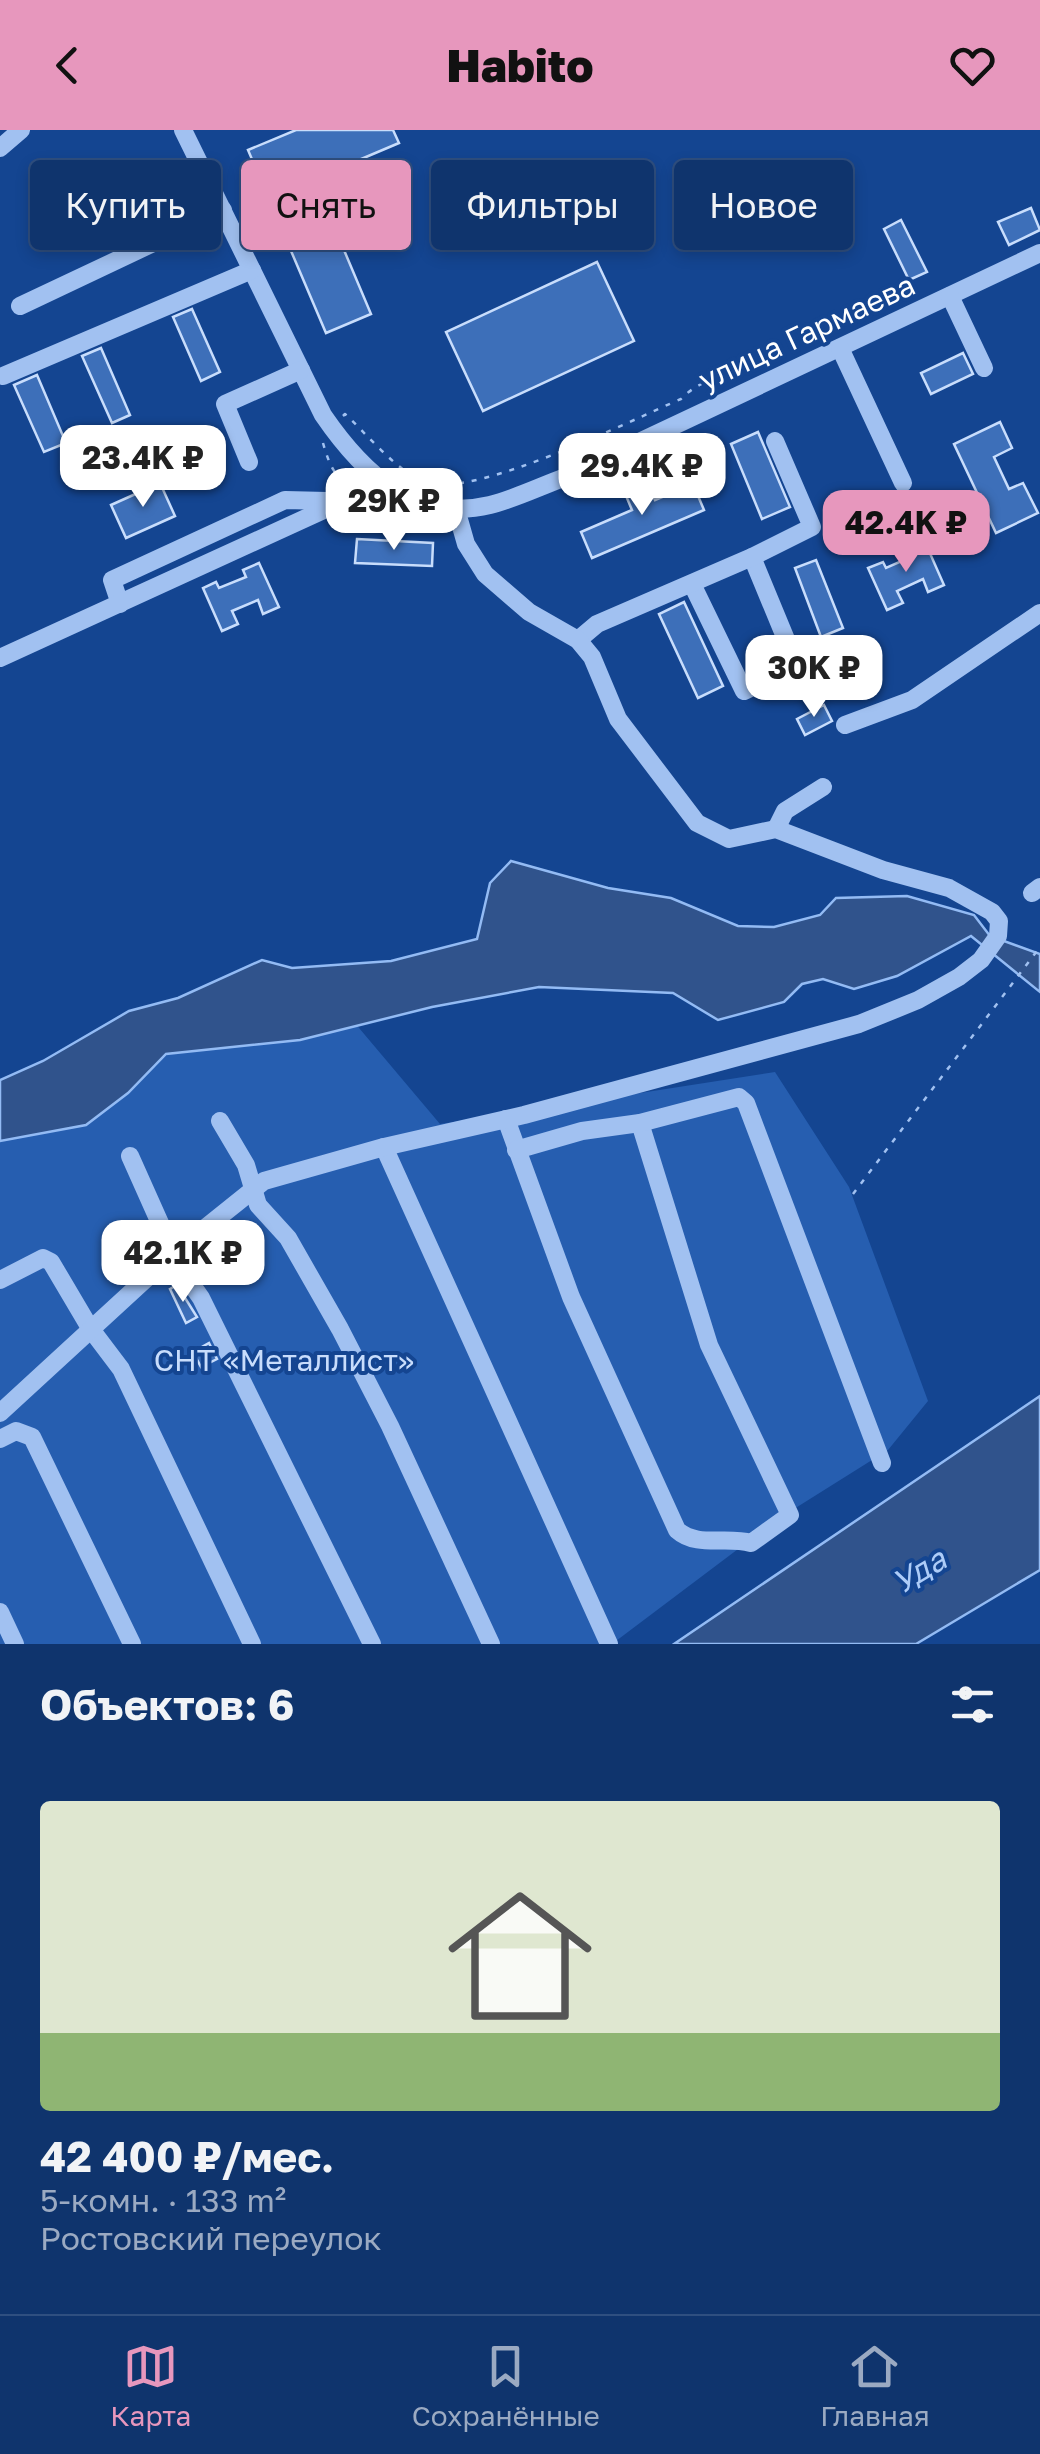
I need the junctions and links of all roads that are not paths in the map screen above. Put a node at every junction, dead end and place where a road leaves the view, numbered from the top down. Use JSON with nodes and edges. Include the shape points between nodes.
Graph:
{"nodes":[{"id":1,"x":21,"y":130,"type":"edge"},
{"id":2,"x":183,"y":130,"type":"edge"},
{"id":3,"x":0,"y":148,"type":"edge"},
{"id":4,"x":222,"y":210,"type":"junction"},
{"id":5,"x":1040,"y":253,"type":"edge"},
{"id":6,"x":252,"y":270,"type":"junction"},
{"id":7,"x":950,"y":296,"type":"junction"},
{"id":8,"x":20,"y":306,"type":"dead end"},
{"id":9,"x":840,"y":348,"type":"junction"},
{"id":10,"x":984,"y":368,"type":"dead end"},
{"id":11,"x":301,"y":370,"type":"junction"},
{"id":12,"x":3,"y":376,"type":"dead end"},
{"id":13,"x":775,"y":441,"type":"dead end"},
{"id":14,"x":249,"y":462,"type":"dead end"},
{"id":15,"x":903,"y":483,"type":"dead end"},
{"id":16,"x":398,"y":493,"type":"junction"},
{"id":17,"x":456,"y":509,"type":"junction"},
{"id":18,"x":752,"y":557,"type":"junction"},
{"id":19,"x":692,"y":584,"type":"junction"},
{"id":20,"x":1040,"y":612,"type":"edge"},
{"id":21,"x":578,"y":640,"type":"junction"},
{"id":22,"x":0,"y":658,"type":"edge"},
{"id":23,"x":845,"y":725,"type":"dead end"},
{"id":24,"x":823,"y":787,"type":"dead end"},
{"id":25,"x":776,"y":829,"type":"junction"},
{"id":26,"x":506,"y":1119,"type":"junction"},
{"id":27,"x":220,"y":1121,"type":"dead end"},
{"id":28,"x":640,"y":1122,"type":"junction"},
{"id":29,"x":384,"y":1147,"type":"junction"},
{"id":30,"x":516,"y":1150,"type":"junction"},
{"id":31,"x":130,"y":1156,"type":"dead end"},
{"id":32,"x":255,"y":1187,"type":"junction"},
{"id":33,"x":174,"y":1252,"type":"junction"},
{"id":34,"x":0,"y":1280,"type":"edge"},
{"id":35,"x":90,"y":1328,"type":"junction"},
{"id":36,"x":0,"y":1413,"type":"edge"},
{"id":37,"x":0,"y":1439,"type":"edge"},
{"id":38,"x":882,"y":1463,"type":"dead end"},
{"id":39,"x":0,"y":1612,"type":"edge"},
{"id":40,"x":16,"y":1644,"type":"edge"},
{"id":41,"x":132,"y":1644,"type":"edge"},
{"id":42,"x":252,"y":1644,"type":"edge"},
{"id":43,"x":372,"y":1644,"type":"edge"},
{"id":44,"x":492,"y":1644,"type":"edge"},
{"id":45,"x":609,"y":1644,"type":"edge"}],
"edges":[{"from":1,"to":3,"type":"street"},
{"from":2,"to":4,"type":"street"},
{"from":4,"to":6,"type":"street"},
{"from":4,"to":8,"type":"street"},
{"from":5,"to":7,"type":"street","name":"улица Гармаева"},
{"from":6,"to":11,"type":"street"},
{"from":6,"to":12,"type":"street"},
{"from":7,"to":9,"type":"street","name":"улица Гармаева"},
{"from":7,"to":10,"type":"street"},
{"from":9,"to":15,"type":"street"},
{"from":9,"to":17,"type":"street","name":"улица Гармаева","via":[[564,478],[490,505]]},
{"from":11,"to":14,"type":"street","via":[[226,404]]},
{"from":11,"to":16,"type":"street","via":[[360,464]]},
{"from":13,"to":18,"type":"street","via":[[812,527]]},
{"from":16,"to":17,"type":"street","name":"улица Гармаева"},
{"from":16,"to":22,"type":"street","name":"улица Гармаева","via":[[369,502],[347,494]]},
{"from":17,"to":21,"type":"street","via":[[466,544],[485,574],[529,612]]},
{"from":18,"to":19,"type":"street"},
{"from":18,"to":19,"type":"street","via":[[797,666],[744,691]]},
{"from":19,"to":21,"type":"street","via":[[597,624]]},
{"from":20,"to":23,"type":"street","via":[[912,700]]},
{"from":21,"to":25,"type":"street","via":[[618,720],[697,823],[728,838]]},
{"from":24,"to":25,"type":"street","via":[[785,811]]},
{"from":25,"to":26,"type":"street","via":[[949,888],[992,912],[998,936],[981,960],[918,1000],[859,1024]]},
{"from":26,"to":29,"type":"street"},
{"from":26,"to":30,"type":"street"},
{"from":27,"to":32,"type":"street"},
{"from":28,"to":30,"type":"street"},
{"from":28,"to":30,"type":"street","via":[[710,1345],[790,1515],[751,1543],[694,1541],[678,1530],[571,1297]]},
{"from":28,"to":38,"type":"street","via":[[739,1098],[746,1102]]},
{"from":29,"to":32,"type":"street"},
{"from":29,"to":45,"type":"street"},
{"from":31,"to":33,"type":"street"},
{"from":32,"to":33,"type":"street"},
{"from":32,"to":44,"type":"street","via":[[258,1205],[288,1238],[340,1328]]},
{"from":33,"to":35,"type":"street"},
{"from":33,"to":43,"type":"street"},
{"from":34,"to":35,"type":"street","via":[[47,1259]]},
{"from":35,"to":36,"type":"street"},
{"from":35,"to":42,"type":"street","via":[[121,1369]]},
{"from":37,"to":41,"type":"street","via":[[16,1431],[32,1437]]},
{"from":39,"to":40,"type":"street"}]}
